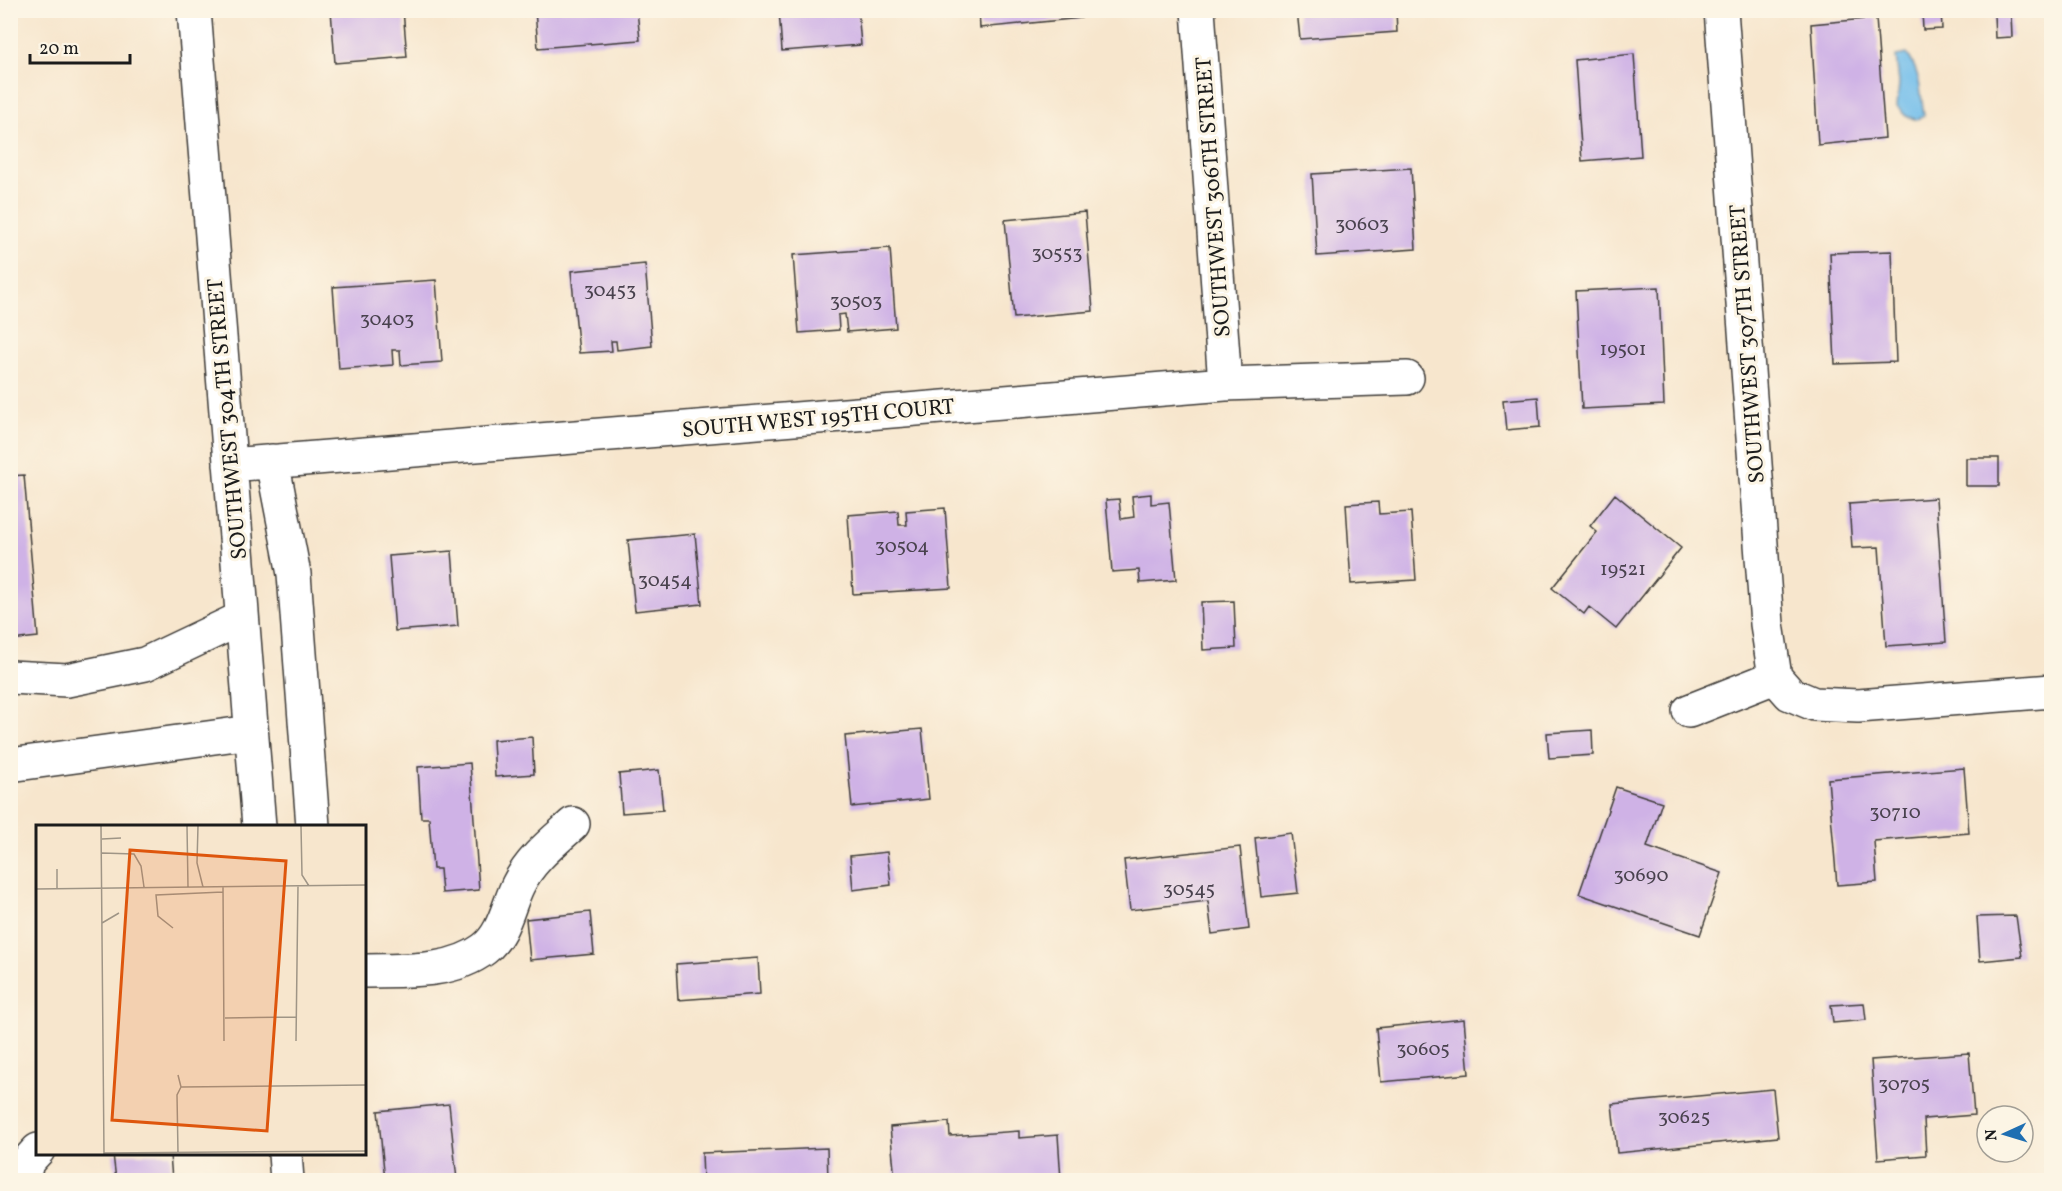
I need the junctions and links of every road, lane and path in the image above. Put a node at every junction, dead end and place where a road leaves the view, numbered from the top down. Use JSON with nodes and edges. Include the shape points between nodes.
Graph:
{"nodes":[{"id":1,"x":194,"y":10,"type":"edge"},
{"id":2,"x":1198,"y":10,"type":"edge"},
{"id":3,"x":1721,"y":10,"type":"edge"},
{"id":4,"x":1407,"y":378,"type":"dead end"},
{"id":5,"x":1225,"y":384,"type":"junction"},
{"id":6,"x":272,"y":461,"type":"junction"},
{"id":7,"x":230,"y":465,"type":"junction"},
{"id":8,"x":242,"y":618,"type":"junction"},
{"id":9,"x":1775,"y":676,"type":"junction"},
{"id":10,"x":10,"y":677,"type":"edge"},
{"id":11,"x":2052,"y":691,"type":"edge"},
{"id":12,"x":1689,"y":711,"type":"dead end"},
{"id":13,"x":251,"y":732,"type":"junction"},
{"id":14,"x":10,"y":765,"type":"edge"},
{"id":15,"x":573,"y":824,"type":"dead end"},
{"id":16,"x":259,"y":825,"type":"edge"},
{"id":17,"x":313,"y":825,"type":"edge"},
{"id":18,"x":366,"y":971,"type":"edge"},
{"id":19,"x":36,"y":1152,"type":"edge"},
{"id":20,"x":285,"y":1155,"type":"edge"},
{"id":21,"x":23,"y":1180,"type":"edge"},
{"id":22,"x":287,"y":1180,"type":"edge"}],
"edges":[{"from":1,"to":7,"type":"street","name":"SOUTHWEST 304TH STREET"},
{"from":2,"to":5,"type":"street","name":"SOUTHWEST 306TH STREET"},
{"from":3,"to":9,"type":"street","name":"SOUTHWEST 307TH STREET","via":[[1767,624]]},
{"from":4,"to":5,"type":"street","name":"SOUTH WEST 195TH COURT"},
{"from":5,"to":6,"type":"street","name":"SOUTH WEST 195TH COURT"},
{"from":6,"to":7,"type":"street","name":"SOUTH WEST 195TH COURT"},
{"from":6,"to":17,"type":"street","via":[[294,574]]},
{"from":7,"to":8,"type":"street","name":"SOUTHWEST 304TH STREET"},
{"from":8,"to":10,"type":"street","via":[[145,664],[67,680]]},
{"from":8,"to":13,"type":"street","name":"SOUTHWEST 304TH STREET"},
{"from":9,"to":11,"type":"street","via":[[1781,687],[1800,699],[1840,706]]},
{"from":9,"to":12,"type":"street"},
{"from":13,"to":14,"type":"street"},
{"from":13,"to":16,"type":"street","name":"SOUTHWEST 304TH STREET"},
{"from":15,"to":18,"type":"street","via":[[540,853],[519,884],[506,918],[485,948],[453,963],[425,969]]},
{"from":19,"to":21,"type":"street","via":[[27,1161]]},
{"from":20,"to":22,"type":"street"}]}
